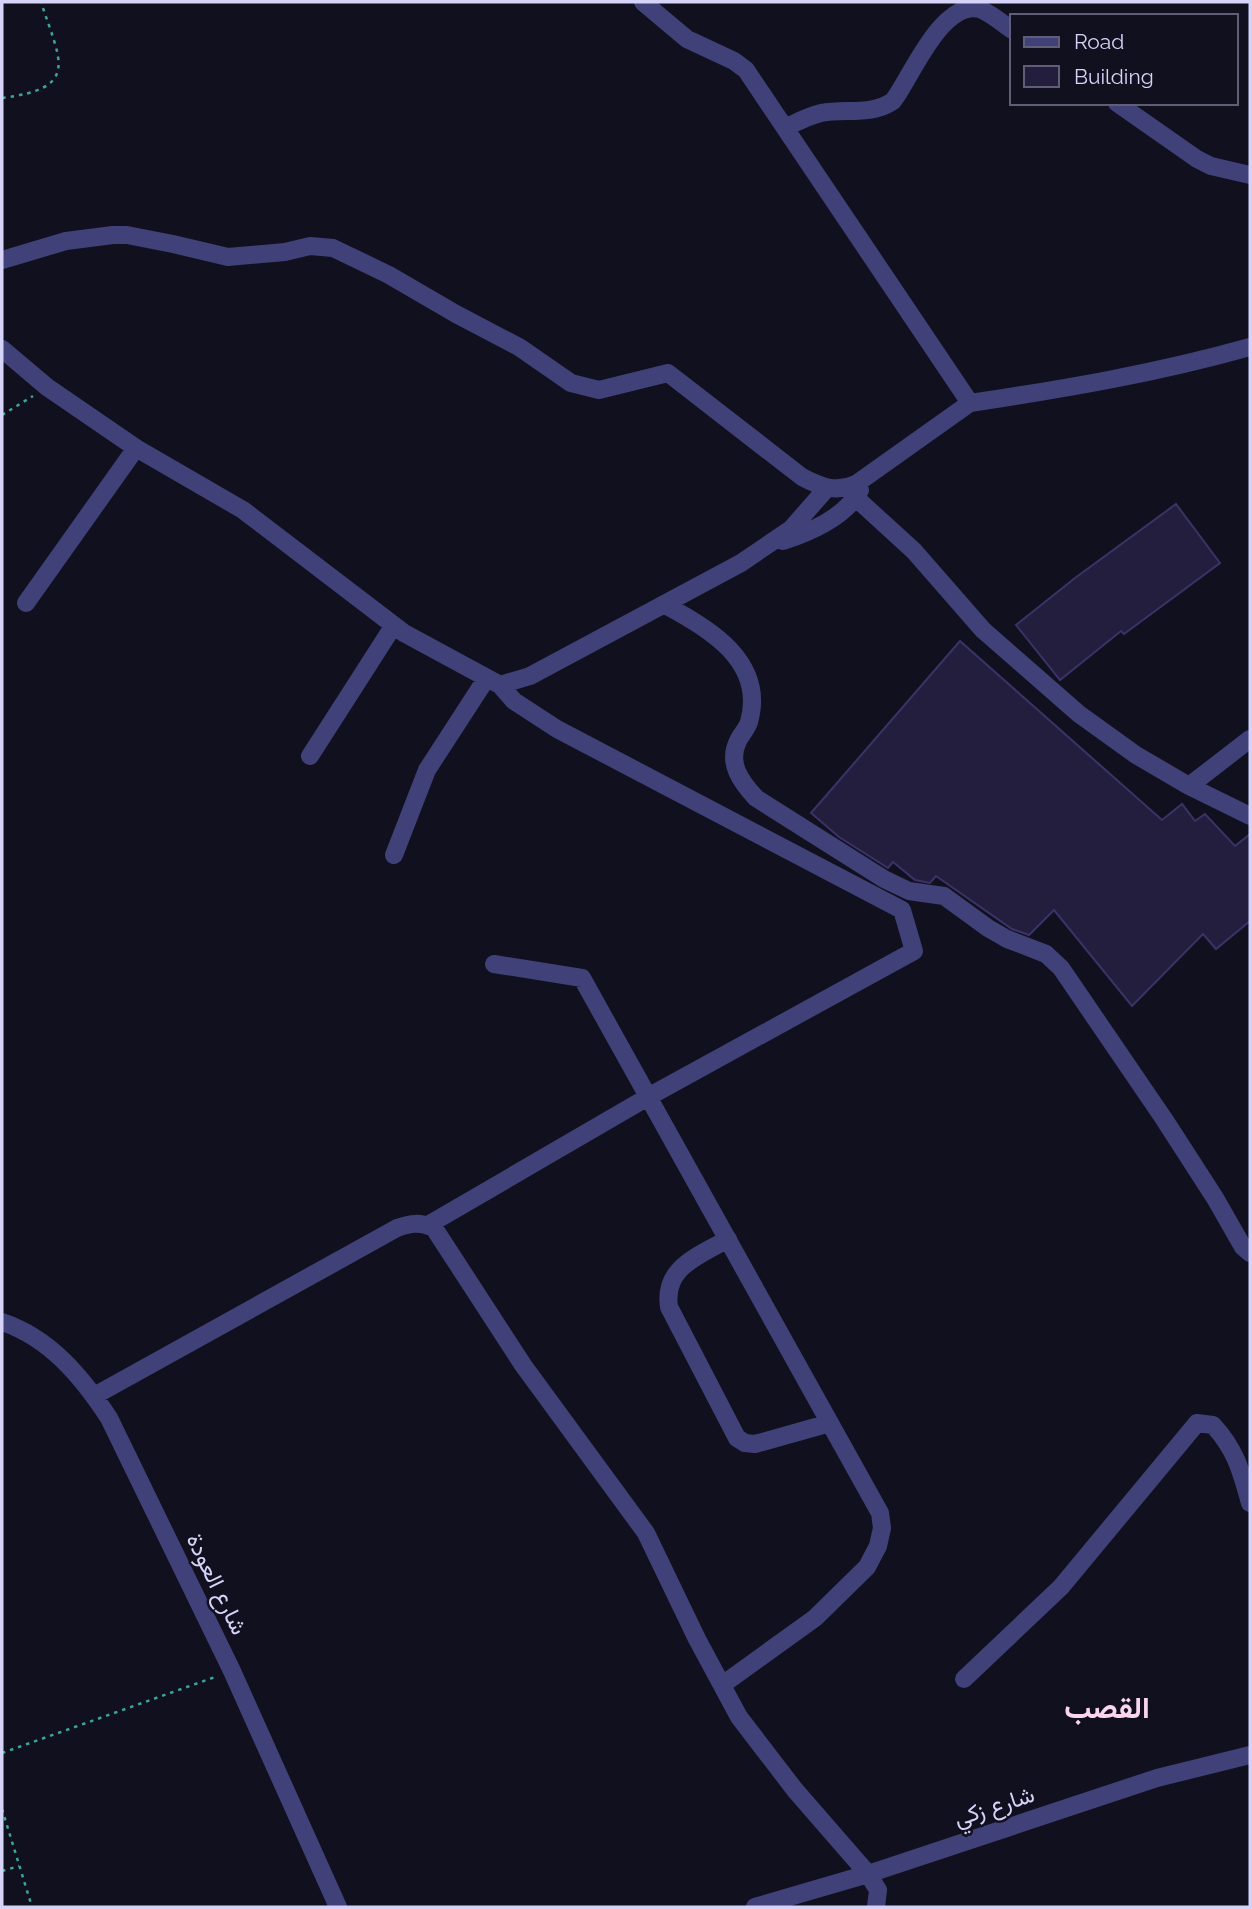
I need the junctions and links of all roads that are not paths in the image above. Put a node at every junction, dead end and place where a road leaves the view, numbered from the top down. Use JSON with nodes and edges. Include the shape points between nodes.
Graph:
{"nodes":[{"id":1,"x":643,"y":2,"type":"edge"},
{"id":2,"x":1010,"y":29,"type":"edge"},
{"id":3,"x":1120,"y":105,"type":"edge"},
{"id":4,"x":785,"y":128,"type":"junction"},
{"id":5,"x":1250,"y":175,"type":"edge"},
{"id":6,"x":2,"y":260,"type":"edge"},
{"id":7,"x":1250,"y":347,"type":"edge"},
{"id":8,"x":2,"y":349,"type":"edge"},
{"id":9,"x":970,"y":403,"type":"junction"},
{"id":10,"x":136,"y":449,"type":"junction"},
{"id":11,"x":866,"y":478,"type":"junction"},
{"id":12,"x":827,"y":488,"type":"junction"},
{"id":13,"x":856,"y":498,"type":"junction"},
{"id":14,"x":767,"y":547,"type":"junction"},
{"id":15,"x":26,"y":603,"type":"dead end"},
{"id":16,"x":665,"y":605,"type":"junction"},
{"id":17,"x":394,"y":625,"type":"junction"},
{"id":18,"x":493,"y":682,"type":"junction"},
{"id":19,"x":1250,"y":739,"type":"edge"},
{"id":20,"x":310,"y":756,"type":"dead end"},
{"id":21,"x":1189,"y":786,"type":"junction"},
{"id":22,"x":1250,"y":816,"type":"edge"},
{"id":23,"x":394,"y":855,"type":"dead end"},
{"id":24,"x":494,"y":964,"type":"dead end"},
{"id":25,"x":648,"y":1097,"type":"junction"},
{"id":26,"x":428,"y":1225,"type":"junction"},
{"id":27,"x":728,"y":1239,"type":"junction"},
{"id":28,"x":1250,"y":1253,"type":"edge"},
{"id":29,"x":3,"y":1318,"type":"edge"},
{"id":30,"x":94,"y":1396,"type":"junction"},
{"id":31,"x":830,"y":1423,"type":"junction"},
{"id":32,"x":1250,"y":1503,"type":"edge"},
{"id":33,"x":964,"y":1679,"type":"dead end"},
{"id":34,"x":722,"y":1685,"type":"junction"},
{"id":35,"x":1250,"y":1755,"type":"edge"},
{"id":36,"x":868,"y":1874,"type":"junction"},
{"id":37,"x":338,"y":1907,"type":"edge"},
{"id":38,"x":755,"y":1907,"type":"edge"},
{"id":39,"x":876,"y":1907,"type":"edge"}],
"edges":[{"from":1,"to":4,"type":"street","via":[[687,39],[747,70]]},
{"from":2,"to":4,"type":"street","via":[[979,8],[955,11],[930,39],[901,91],[883,108],[823,113]]},
{"from":3,"to":5,"type":"street","via":[[1210,166]]},
{"from":4,"to":9,"type":"street"},
{"from":6,"to":12,"type":"street","via":[[66,241],[113,235],[229,257],[310,246],[332,248],[519,347],[571,383],[598,390],[668,373],[802,477]]},
{"from":7,"to":9,"type":"street","via":[[1088,386]]},
{"from":8,"to":10,"type":"street","via":[[47,387]]},
{"from":9,"to":11,"type":"street"},
{"from":10,"to":15,"type":"street"},
{"from":10,"to":17,"type":"street","via":[[243,510]]},
{"from":11,"to":12,"type":"street","via":[[846,488]]},
{"from":11,"to":13,"type":"street"},
{"from":12,"to":14,"type":"street","via":[[791,529]]},
{"from":13,"to":14,"type":"street","via":[[821,524]]},
{"from":13,"to":21,"type":"street","via":[[914,551],[983,630],[1034,675],[1136,755]]},
{"from":14,"to":16,"type":"street"},
{"from":16,"to":18,"type":"street","via":[[530,676]]},
{"from":16,"to":28,"type":"street","via":[[729,647],[749,683],[749,725],[734,757],[742,783],[757,798],[884,879],[909,891],[944,896],[988,928],[1054,961]]},
{"from":17,"to":18,"type":"street"},
{"from":17,"to":20,"type":"street"},
{"from":18,"to":23,"type":"street","via":[[427,770]]},
{"from":18,"to":25,"type":"street","via":[[557,729],[902,910],[914,951]]},
{"from":19,"to":21,"type":"street"},
{"from":21,"to":22,"type":"street"},
{"from":24,"to":25,"type":"street","via":[[582,978]]},
{"from":25,"to":26,"type":"street"},
{"from":25,"to":27,"type":"street"},
{"from":26,"to":30,"type":"street","via":[[411,1223],[397,1228]]},
{"from":26,"to":34,"type":"street","via":[[441,1237],[523,1365],[646,1533]]},
{"from":27,"to":31,"type":"street"},
{"from":27,"to":31,"type":"street","via":[[677,1272],[667,1296],[737,1438],[755,1444]]},
{"from":29,"to":30,"type":"street","name":"شارع العودة","via":[[46,1344]]},
{"from":30,"to":37,"type":"street","name":"شارع العودة","via":[[109,1418],[232,1671]]},
{"from":31,"to":34,"type":"street","via":[[880,1513],[878,1546],[867,1567],[815,1618]]},
{"from":32,"to":33,"type":"street","via":[[1228,1441],[1213,1425],[1197,1423],[1061,1587]]},
{"from":34,"to":36,"type":"street","via":[[764,1751]]},
{"from":35,"to":36,"type":"street","name":"شارع زكي","via":[[1157,1778]]},
{"from":36,"to":38,"type":"street","name":"شارع زكي"},
{"from":36,"to":39,"type":"street","via":[[878,1889]]}]}
